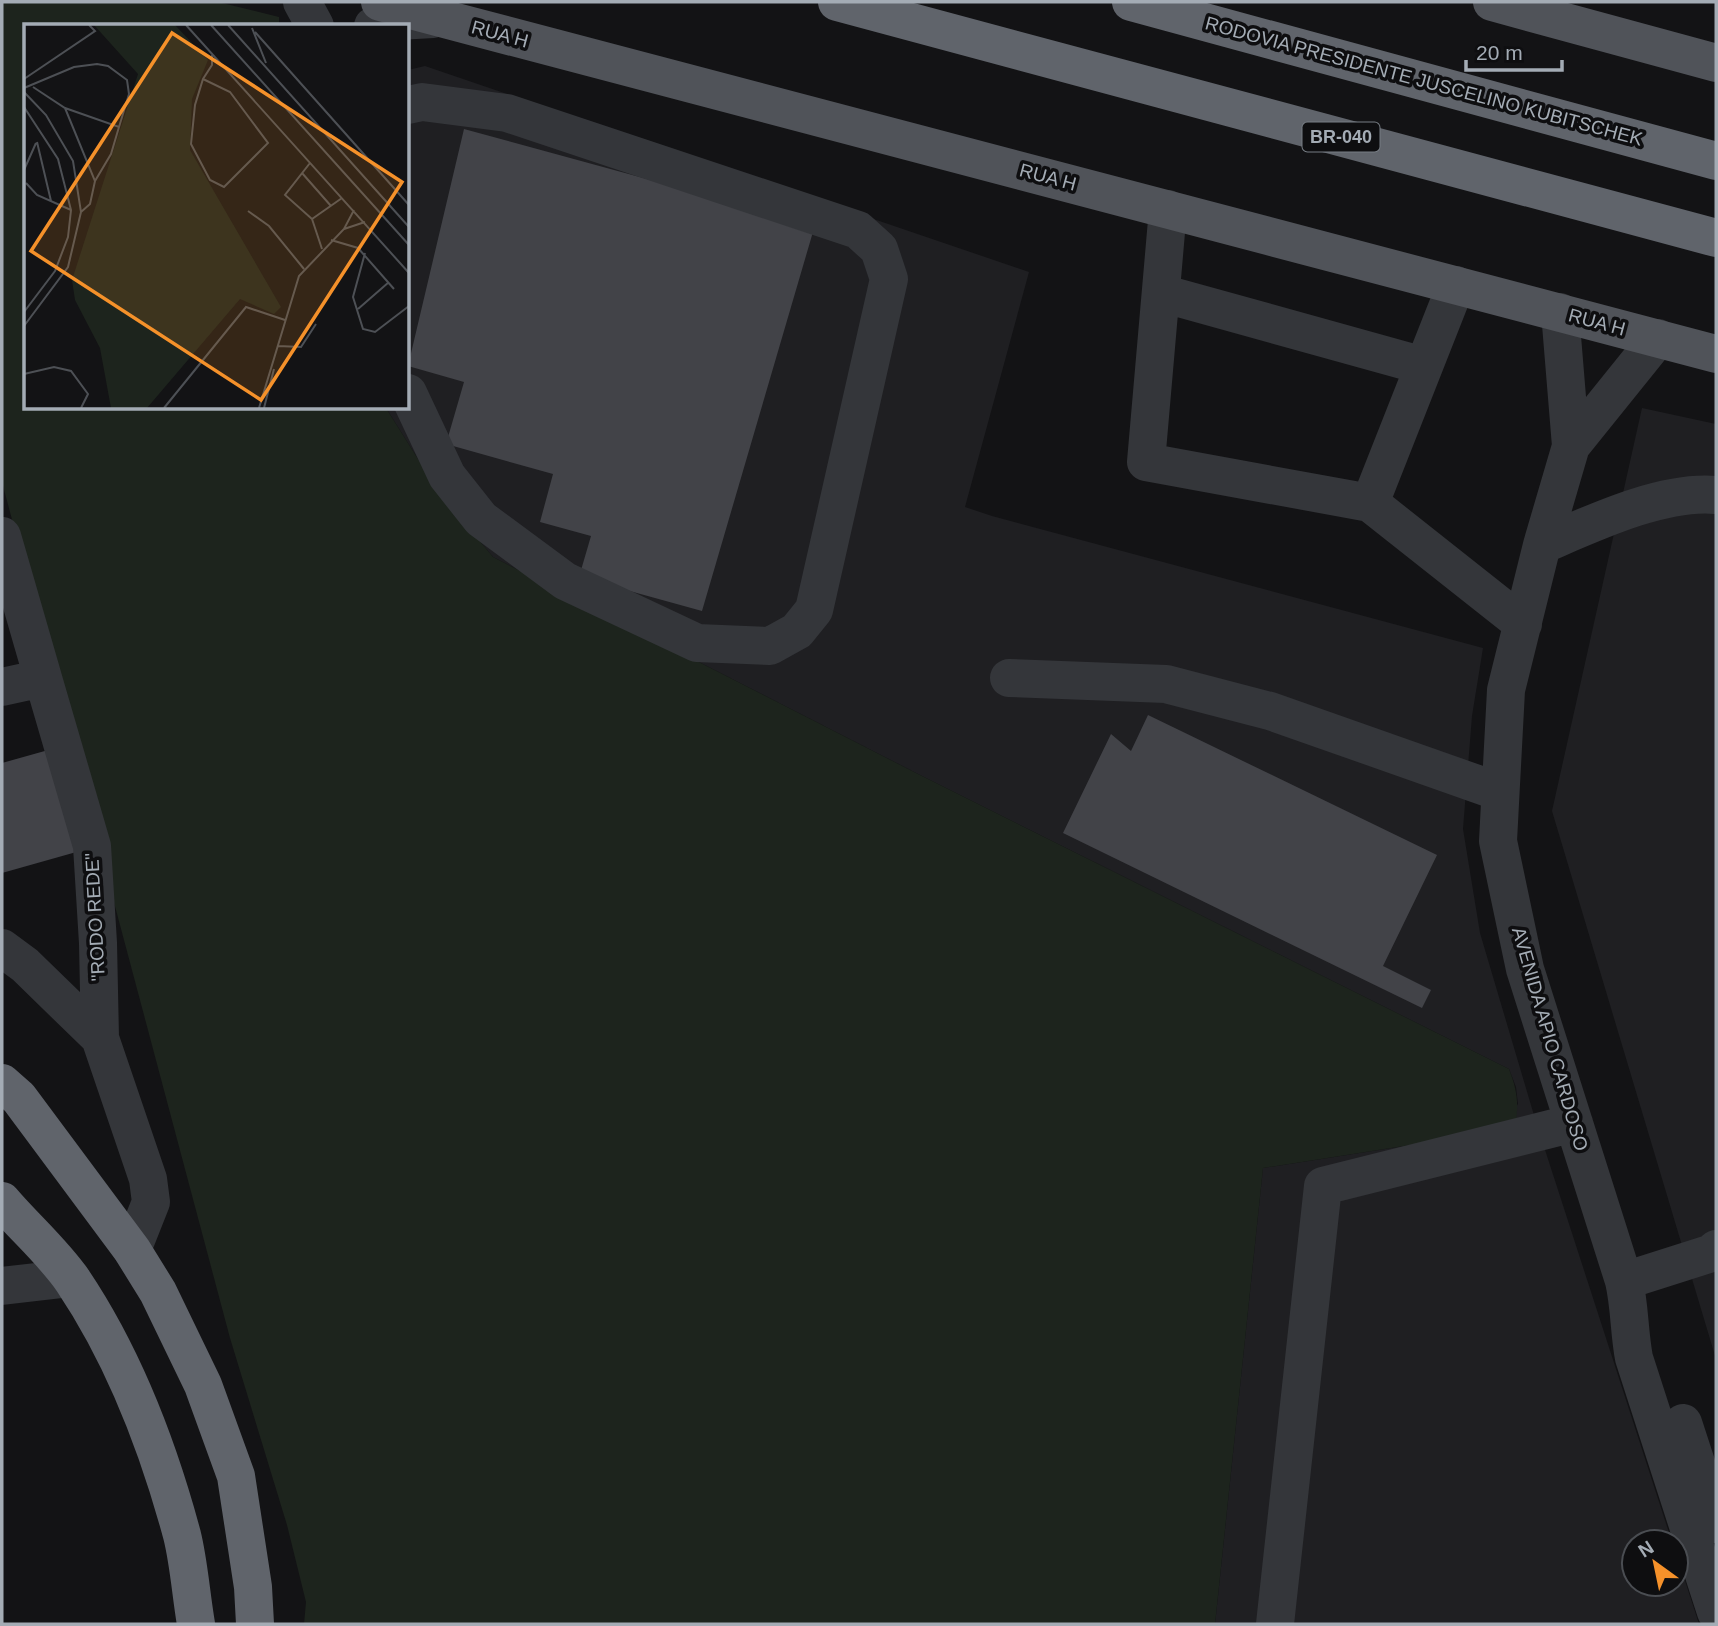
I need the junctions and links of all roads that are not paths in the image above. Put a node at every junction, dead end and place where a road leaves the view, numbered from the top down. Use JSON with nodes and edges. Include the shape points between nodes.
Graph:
{"nodes":[{"id":1,"x":302,"y":2,"type":"edge"},
{"id":2,"x":380,"y":2,"type":"edge"},
{"id":3,"x":837,"y":2,"type":"edge"},
{"id":4,"x":1131,"y":2,"type":"edge"},
{"id":5,"x":1492,"y":2,"type":"edge"},
{"id":6,"x":442,"y":19,"type":"junction"},
{"id":7,"x":314,"y":24,"type":"edge"},
{"id":8,"x":376,"y":24,"type":"edge"},
{"id":9,"x":1716,"y":63,"type":"edge"},
{"id":10,"x":410,"y":105,"type":"edge"},
{"id":11,"x":1716,"y":161,"type":"edge"},
{"id":12,"x":1168,"y":209,"type":"junction"},
{"id":13,"x":1716,"y":239,"type":"edge"},
{"id":14,"x":1456,"y":285,"type":"junction"},
{"id":15,"x":1161,"y":292,"type":"junction"},
{"id":16,"x":1560,"y":312,"type":"junction"},
{"id":17,"x":1658,"y":338,"type":"junction"},
{"id":18,"x":1716,"y":354,"type":"edge"},
{"id":19,"x":1424,"y":366,"type":"junction"},
{"id":20,"x":410,"y":397,"type":"edge"},
{"id":21,"x":1571,"y":446,"type":"junction"},
{"id":22,"x":1716,"y":495,"type":"edge"},
{"id":23,"x":1370,"y":503,"type":"junction"},
{"id":24,"x":2,"y":536,"type":"edge"},
{"id":25,"x":1542,"y":545,"type":"junction"},
{"id":26,"x":1523,"y":624,"type":"junction"},
{"id":27,"x":43,"y":678,"type":"junction"},
{"id":28,"x":1009,"y":678,"type":"dead end"},
{"id":29,"x":2,"y":687,"type":"edge"},
{"id":30,"x":1500,"y":792,"type":"junction"},
{"id":31,"x":2,"y":948,"type":"edge"},
{"id":32,"x":100,"y":1038,"type":"junction"},
{"id":33,"x":2,"y":1083,"type":"edge"},
{"id":34,"x":1574,"y":1123,"type":"junction"},
{"id":35,"x":2,"y":1202,"type":"edge"},
{"id":36,"x":1716,"y":1249,"type":"edge"},
{"id":37,"x":132,"y":1250,"type":"junction"},
{"id":38,"x":71,"y":1279,"type":"junction"},
{"id":39,"x":2,"y":1286,"type":"edge"},
{"id":40,"x":1626,"y":1291,"type":"junction"},
{"id":41,"x":1716,"y":1524,"type":"edge"},
{"id":42,"x":1716,"y":1612,"type":"edge"},
{"id":43,"x":195,"y":1624,"type":"edge"},
{"id":44,"x":255,"y":1624,"type":"edge"},
{"id":45,"x":1275,"y":1624,"type":"edge"}],
"edges":[{"from":1,"to":7,"type":"street"},
{"from":2,"to":6,"type":"main road","name":"RUA H"},
{"from":3,"to":13,"type":"highway","number":"BR-040"},
{"from":4,"to":11,"type":"highway","name":"RODOVIA PRESIDENTE JUSCELINO KUBITSCHEK"},
{"from":5,"to":9,"type":"main road"},
{"from":6,"to":8,"type":"street"},
{"from":6,"to":12,"type":"main road","name":"RUA H"},
{"from":10,"to":20,"type":"street","via":[[422,102],[508,113],[859,230],[878,249],[890,279],[814,610],[797,631],[770,646],[697,643],[565,581],[481,519],[447,476]]},
{"from":12,"to":14,"type":"main road","name":"RUA H"},
{"from":12,"to":15,"type":"street"},
{"from":14,"to":16,"type":"main road","name":"RUA H"},
{"from":14,"to":19,"type":"street"},
{"from":15,"to":19,"type":"street"},
{"from":15,"to":23,"type":"street","via":[[1146,462]]},
{"from":16,"to":17,"type":"main road","name":"RUA H"},
{"from":16,"to":21,"type":"street","name":"AVENIDA APIO CARDOSO"},
{"from":17,"to":18,"type":"main road","name":"RUA H"},
{"from":17,"to":21,"type":"street","name":"AVENIDA APIO CARDOSO"},
{"from":19,"to":23,"type":"street"},
{"from":21,"to":25,"type":"street","name":"AVENIDA APIO CARDOSO"},
{"from":22,"to":25,"type":"street","via":[[1657,501]]},
{"from":23,"to":26,"type":"street"},
{"from":24,"to":27,"type":"street","name":"\"RODO REDE\""},
{"from":25,"to":26,"type":"street","name":"AVENIDA APIO CARDOSO"},
{"from":26,"to":30,"type":"street","name":"AVENIDA APIO CARDOSO","via":[[1506,690]]},
{"from":27,"to":29,"type":"street"},
{"from":27,"to":32,"type":"street","name":"\"RODO REDE\"","via":[[92,846]]},
{"from":28,"to":30,"type":"street","via":[[1166,684],[1270,711]]},
{"from":30,"to":34,"type":"street","name":"AVENIDA APIO CARDOSO","via":[[1498,841],[1525,969]]},
{"from":31,"to":32,"type":"street","name":"\"RODO REDE\""},
{"from":32,"to":37,"type":"street","name":"\"RODO REDE\"","via":[[148,1179],[150,1202]]},
{"from":33,"to":37,"type":"highway","via":[[19,1098]]},
{"from":34,"to":40,"type":"street","name":"AVENIDA APIO CARDOSO"},
{"from":34,"to":45,"type":"street","via":[[1323,1186]]},
{"from":35,"to":38,"type":"highway"},
{"from":36,"to":40,"type":"street"},
{"from":37,"to":44,"type":"highway","via":[[203,1385],[236,1476]]},
{"from":38,"to":39,"type":"street"},
{"from":38,"to":43,"type":"highway","via":[[114,1353],[149,1430],[182,1536]]},
{"from":40,"to":41,"type":"street","name":"AVENIDA APIO CARDOSO","via":[[1656,1341]]},
{"from":40,"to":42,"type":"street","name":"AVENIDA APIO CARDOSO","via":[[1634,1358]]}]}
